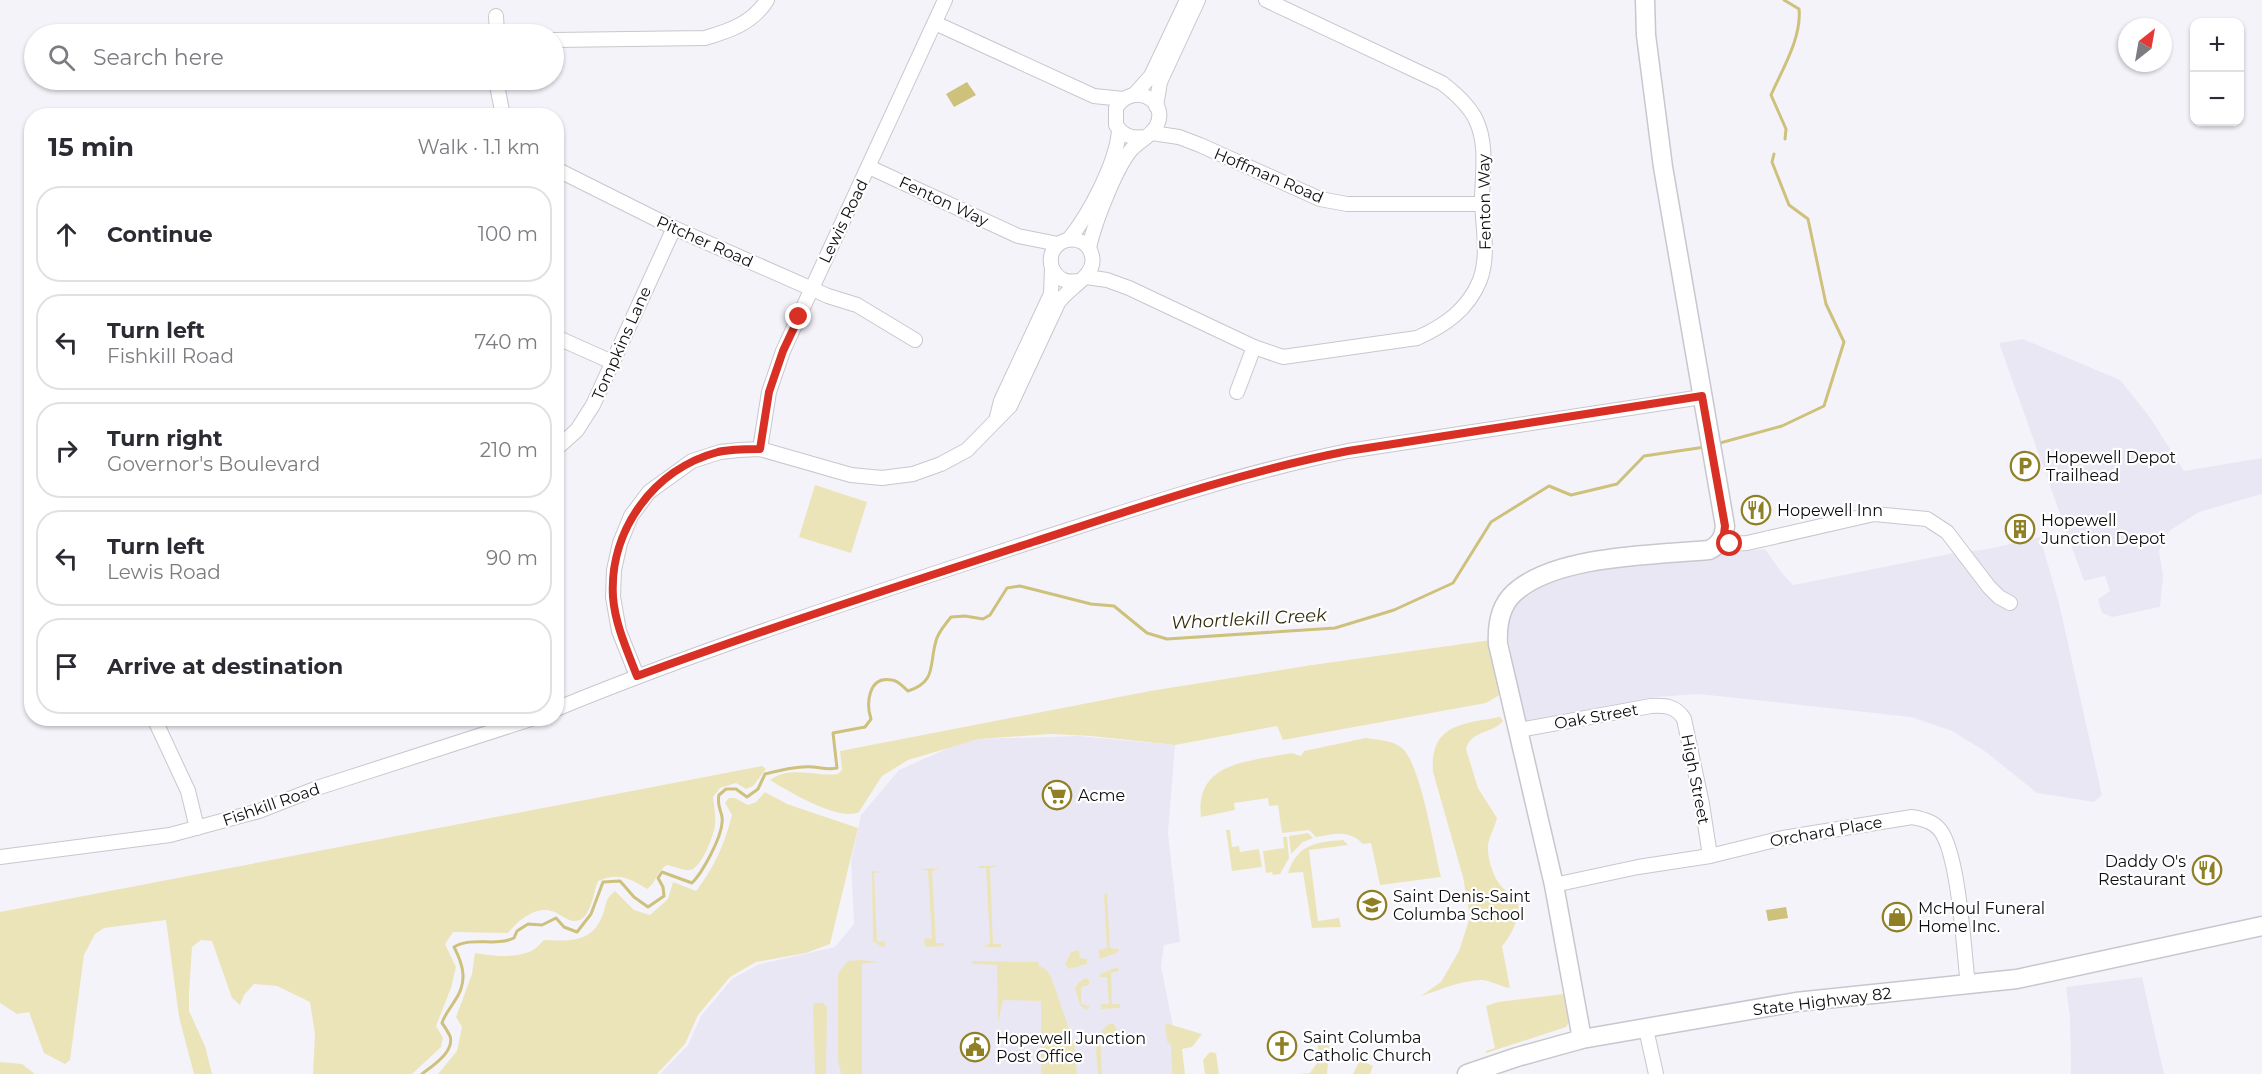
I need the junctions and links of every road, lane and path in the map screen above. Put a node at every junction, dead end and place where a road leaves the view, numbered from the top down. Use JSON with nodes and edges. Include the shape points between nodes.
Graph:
{"nodes":[{"id":1,"x":767,"y":0,"type":"edge"},
{"id":2,"x":945,"y":0,"type":"edge"},
{"id":3,"x":1187,"y":0,"type":"edge"},
{"id":4,"x":1198,"y":0,"type":"edge"},
{"id":5,"x":1266,"y":0,"type":"edge"},
{"id":6,"x":1645,"y":0,"type":"edge"},
{"id":7,"x":496,"y":16,"type":"dead end"},
{"id":8,"x":934,"y":23,"type":"junction"},
{"id":9,"x":496,"y":24,"type":"edge"},
{"id":10,"x":564,"y":40,"type":"edge"},
{"id":11,"x":498,"y":90,"type":"edge"},
{"id":12,"x":1094,"y":96,"type":"junction"},
{"id":13,"x":1129,"y":97,"type":"junction"},
{"id":14,"x":501,"y":108,"type":"edge"},
{"id":15,"x":1157,"y":110,"type":"junction"},
{"id":16,"x":1117,"y":124,"type":"junction"},
{"id":17,"x":1148,"y":135,"type":"junction"},
{"id":18,"x":1200,"y":145,"type":"junction"},
{"id":19,"x":869,"y":167,"type":"junction"},
{"id":20,"x":564,"y":174,"type":"edge"},
{"id":21,"x":1482,"y":204,"type":"junction"},
{"id":22,"x":674,"y":228,"type":"junction"},
{"id":23,"x":1018,"y":236,"type":"junction"},
{"id":24,"x":1064,"y":241,"type":"junction"},
{"id":25,"x":1091,"y":253,"type":"junction"},
{"id":26,"x":1051,"y":266,"type":"junction"},
{"id":27,"x":1082,"y":279,"type":"junction"},
{"id":28,"x":811,"y":288,"type":"junction"},
{"id":29,"x":1129,"y":288,"type":"junction"},
{"id":30,"x":915,"y":340,"type":"dead end"},
{"id":31,"x":564,"y":341,"type":"edge"},
{"id":32,"x":1254,"y":347,"type":"junction"},
{"id":33,"x":612,"y":362,"type":"junction"},
{"id":34,"x":1237,"y":392,"type":"dead end"},
{"id":35,"x":1702,"y":396,"type":"junction"},
{"id":36,"x":997,"y":417,"type":"junction"},
{"id":37,"x":564,"y":442,"type":"edge"},
{"id":38,"x":760,"y":449,"type":"junction"},
{"id":39,"x":1721,"y":540,"type":"junction"},
{"id":40,"x":2010,"y":603,"type":"dead end"},
{"id":41,"x":637,"y":676,"type":"junction"},
{"id":42,"x":564,"y":706,"type":"edge"},
{"id":43,"x":1673,"y":708,"type":"joint"},
{"id":44,"x":158,"y":726,"type":"edge"},
{"id":45,"x":509,"y":726,"type":"edge"},
{"id":46,"x":1519,"y":730,"type":"junction"},
{"id":47,"x":197,"y":828,"type":"junction"},
{"id":48,"x":0,"y":856,"type":"edge"},
{"id":49,"x":1710,"y":856,"type":"junction"},
{"id":50,"x":1554,"y":885,"type":"junction"},
{"id":51,"x":2262,"y":926,"type":"edge"},
{"id":52,"x":1968,"y":986,"type":"junction"},
{"id":53,"x":1647,"y":1029,"type":"junction"},
{"id":54,"x":1582,"y":1040,"type":"junction"},
{"id":55,"x":1467,"y":1074,"type":"edge"},
{"id":56,"x":1656,"y":1074,"type":"edge"}],
"edges":[{"from":1,"to":10,"type":"street","via":[[747,22],[705,38]]},
{"from":2,"to":8,"type":"street","name":"Lewis Road"},
{"from":3,"to":13,"type":"street","via":[[1151,76]]},
{"from":4,"to":15,"type":"street","via":[[1160,82]]},
{"from":5,"to":21,"type":"street","name":"Fenton Way","via":[[1442,82],[1458,96],[1476,120],[1483,148]]},
{"from":6,"to":35,"type":"main road","via":[[1663,167]]},
{"from":7,"to":9,"type":"street"},
{"from":8,"to":12,"type":"street"},
{"from":8,"to":19,"type":"street","name":"Lewis Road"},
{"from":11,"to":14,"type":"street"},
{"from":12,"to":13,"type":"street"},
{"from":12,"to":16,"type":"street"},
{"from":13,"to":15,"type":"street","via":[[1147,97]]},
{"from":13,"to":16,"type":"street","via":[[1116,108]]},
{"from":15,"to":17,"type":"street","via":[[1157,126]]},
{"from":15,"to":18,"type":"street","name":"Hoffman Road","via":[[1178,131]]},
{"from":16,"to":17,"type":"street","via":[[1128,137]]},
{"from":16,"to":24,"type":"street","via":[[1116,150],[1100,188],[1084,220]]},
{"from":17,"to":18,"type":"street","name":"Hoffman Road","via":[[1179,137]]},
{"from":17,"to":25,"type":"street","via":[[1130,150],[1121,165],[1096,222]]},
{"from":18,"to":21,"type":"street","name":"Hoffman Road","via":[[1320,199],[1347,204]]},
{"from":19,"to":23,"type":"street","name":"Fenton Way"},
{"from":19,"to":28,"type":"street","name":"Lewis Road"},
{"from":20,"to":22,"type":"street","name":"Pitcher Road"},
{"from":21,"to":32,"type":"street","name":"Fenton Way","via":[[1485,256],[1480,280],[1468,302],[1436,330],[1417,338],[1297,356],[1283,357]]},
{"from":22,"to":28,"type":"street","name":"Pitcher Road"},
{"from":22,"to":33,"type":"street","name":"Tompkins Lane"},
{"from":23,"to":24,"type":"street","name":"Fenton Way"},
{"from":23,"to":26,"type":"street","name":"Fenton Way"},
{"from":24,"to":25,"type":"street","via":[[1080,241]]},
{"from":24,"to":26,"type":"street","via":[[1051,253]]},
{"from":25,"to":27,"type":"street","via":[[1091,270]]},
{"from":25,"to":29,"type":"street","name":"Fenton Way","via":[[1108,274]]},
{"from":26,"to":27,"type":"street","via":[[1062,280]]},
{"from":26,"to":36,"type":"street","via":[[1051,294],[1000,400]]},
{"from":27,"to":29,"type":"street","name":"Fenton Way","via":[[1107,280]]},
{"from":27,"to":36,"type":"street","via":[[1062,296],[1010,406]]},
{"from":28,"to":30,"type":"street","name":"Pitcher Road","via":[[857,305]]},
{"from":28,"to":38,"type":"street","name":"Lewis Road","via":[[769,392]]},
{"from":29,"to":32,"type":"street","name":"Fenton Way"},
{"from":31,"to":33,"type":"street"},
{"from":32,"to":34,"type":"street"},
{"from":33,"to":37,"type":"street","name":"Tompkins Lane","via":[[593,405],[578,430]]},
{"from":35,"to":39,"type":"main road","via":[[1725,526]]},
{"from":35,"to":41,"type":"street","via":[[1297,461],[1153,503],[807,615]]},
{"from":36,"to":38,"type":"street","via":[[967,450],[913,474],[892,477],[852,475]]},
{"from":38,"to":41,"type":"street","via":[[720,452],[692,461],[649,492],[631,516],[620,543],[613,597],[619,631]]},
{"from":39,"to":40,"type":"street","via":[[1747,543],[1874,514],[1927,519],[1947,532],[1989,586]]},
{"from":39,"to":46,"type":"main road","via":[[1709,550],[1566,567],[1541,576],[1512,594],[1503,607],[1498,635]]},
{"from":41,"to":42,"type":"street"},
{"from":43,"to":46,"type":"street","name":"Oak Street","via":[[1651,706]]},
{"from":43,"to":49,"type":"street","name":"High Street","via":[[1683,719]]},
{"from":44,"to":47,"type":"street","via":[[188,791]]},
{"from":45,"to":47,"type":"street","name":"Fishkill Road","via":[[320,787],[259,811]]},
{"from":46,"to":50,"type":"main road"},
{"from":47,"to":48,"type":"street","name":"Fishkill Road","via":[[170,835]]},
{"from":49,"to":50,"type":"street","name":"Orchard Place"},
{"from":49,"to":52,"type":"street","name":"Orchard Place","via":[[1847,827],[1912,817],[1928,820],[1946,840],[1955,874]]},
{"from":50,"to":54,"type":"main road"},
{"from":51,"to":52,"type":"main road","name":"State Highway 82"},
{"from":52,"to":53,"type":"main road","name":"State Highway 82","via":[[1796,1002]]},
{"from":53,"to":54,"type":"main road","name":"State Highway 82"},
{"from":53,"to":56,"type":"street"},
{"from":54,"to":55,"type":"main road","name":"State Highway 82"}]}
